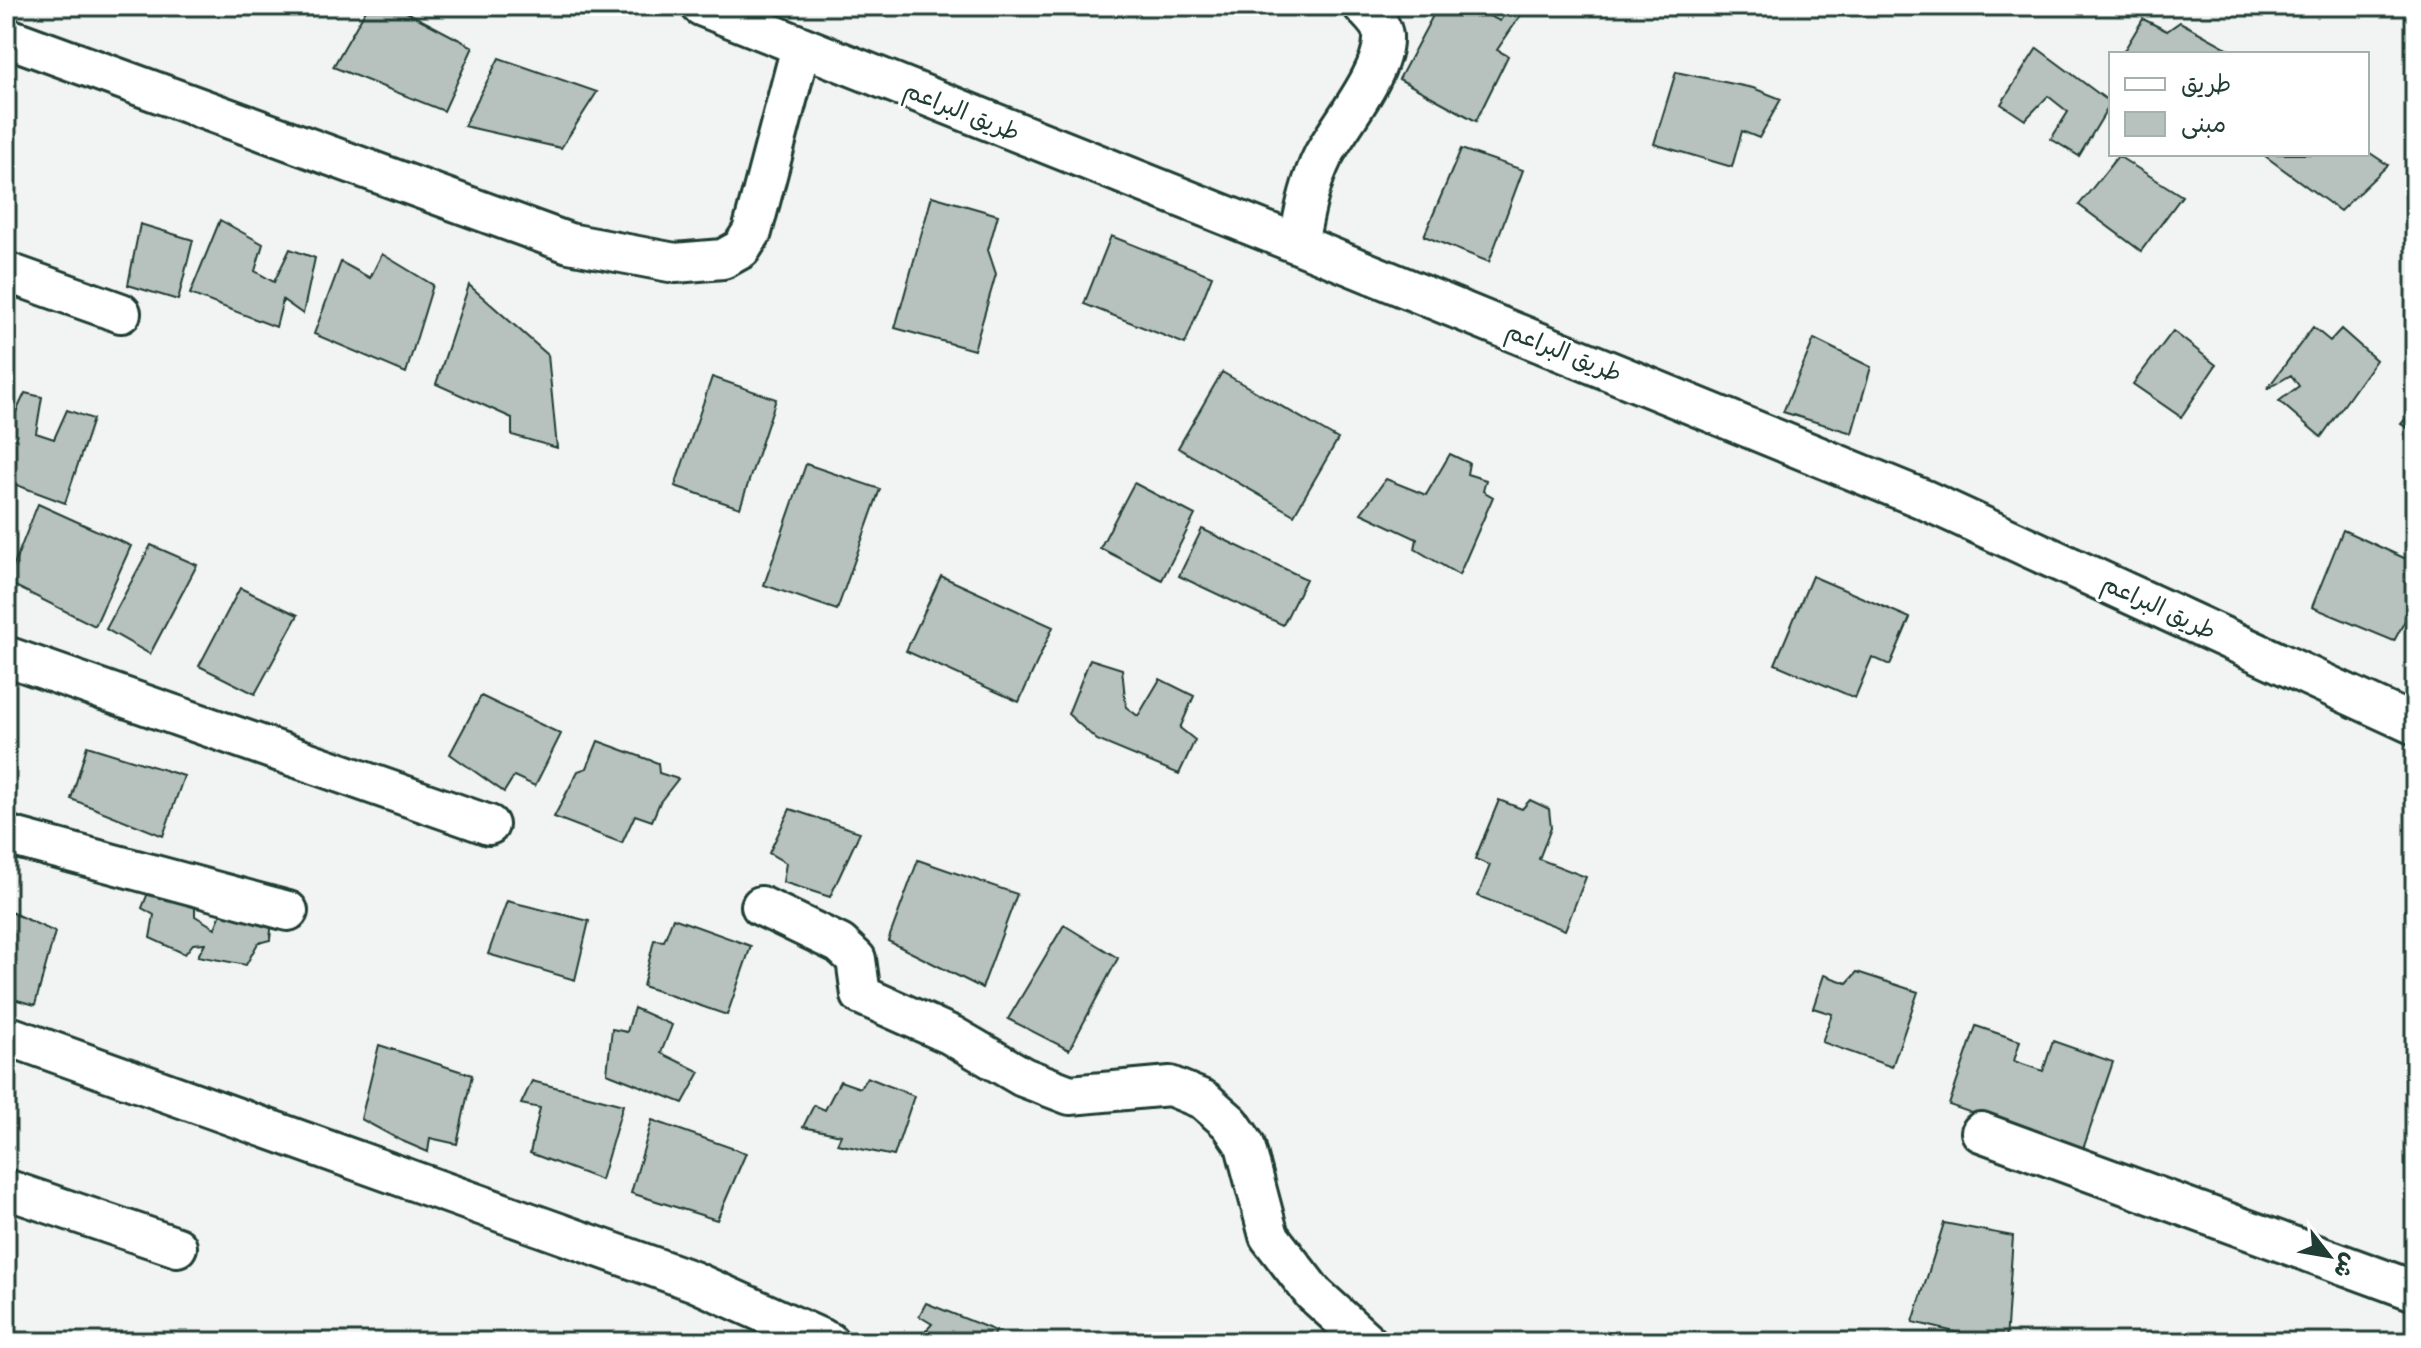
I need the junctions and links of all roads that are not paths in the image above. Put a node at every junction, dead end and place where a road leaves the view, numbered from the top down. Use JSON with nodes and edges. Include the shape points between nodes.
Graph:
{"nodes":[{"id":1,"x":701,"y":6,"type":"edge"},
{"id":2,"x":1363,"y":6,"type":"edge"},
{"id":3,"x":6,"y":37,"type":"edge"},
{"id":4,"x":801,"y":47,"type":"junction"},
{"id":5,"x":1298,"y":244,"type":"junction"},
{"id":6,"x":6,"y":272,"type":"edge"},
{"id":7,"x":121,"y":313,"type":"dead end"},
{"id":8,"x":6,"y":656,"type":"edge"},
{"id":9,"x":2415,"y":725,"type":"edge"},
{"id":10,"x":489,"y":825,"type":"dead end"},
{"id":11,"x":6,"y":835,"type":"edge"},
{"id":12,"x":761,"y":906,"type":"dead end"},
{"id":13,"x":288,"y":911,"type":"dead end"},
{"id":14,"x":6,"y":1035,"type":"edge"},
{"id":15,"x":1981,"y":1132,"type":"dead end"},
{"id":16,"x":6,"y":1189,"type":"edge"},
{"id":17,"x":177,"y":1247,"type":"dead end"},
{"id":18,"x":2415,"y":1291,"type":"edge"},
{"id":19,"x":829,"y":1342,"type":"edge"},
{"id":20,"x":1367,"y":1342,"type":"edge"}],
"edges":[{"from":1,"to":4,"type":"street","name":"طريق البراعم"},
{"from":2,"to":5,"type":"street","via":[[1383,36],[1379,62],[1310,186]]},
{"from":3,"to":4,"type":"street","via":[[569,243],[675,263],[723,259],[741,249],[752,232]]},
{"from":4,"to":5,"type":"street","name":"طريق البراعم"},
{"from":5,"to":9,"type":"street","name":"طريق البراعم","via":[[1923,499]]},
{"from":6,"to":7,"type":"street"},
{"from":8,"to":10,"type":"street"},
{"from":11,"to":13,"type":"street"},
{"from":12,"to":20,"type":"street","via":[[840,944],[856,959],[861,995],[951,1035],[1023,1077],[1070,1095],[1170,1086],[1204,1100],[1245,1145],[1269,1236],[1313,1293]]},
{"from":14,"to":19,"type":"street","via":[[693,1281]]},
{"from":15,"to":18,"type":"street"},
{"from":16,"to":17,"type":"street"}]}
